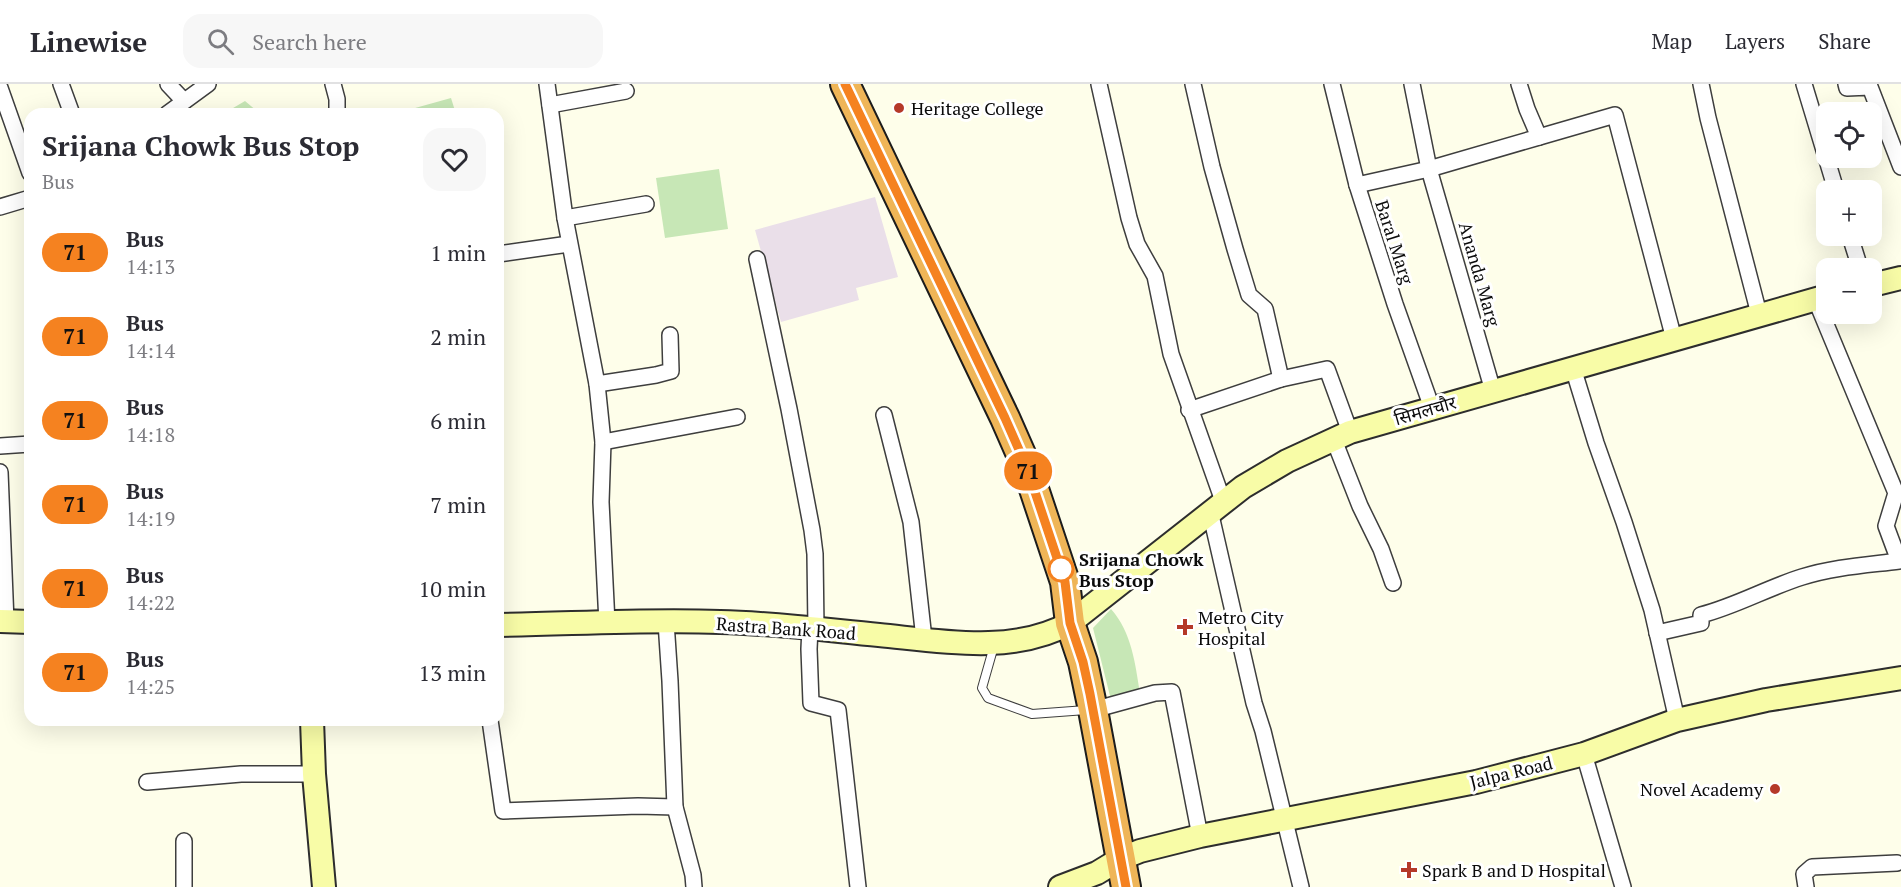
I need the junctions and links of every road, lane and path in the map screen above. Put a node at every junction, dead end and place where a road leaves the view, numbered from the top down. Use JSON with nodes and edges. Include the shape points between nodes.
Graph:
{"nodes":[{"id":1,"x":61,"y":84,"type":"edge"},
{"id":2,"x":168,"y":84,"type":"edge"},
{"id":3,"x":208,"y":84,"type":"edge"},
{"id":4,"x":333,"y":84,"type":"edge"},
{"id":5,"x":546,"y":84,"type":"edge"},
{"id":6,"x":845,"y":84,"type":"edge"},
{"id":7,"x":1099,"y":84,"type":"edge"},
{"id":8,"x":1193,"y":84,"type":"edge"},
{"id":9,"x":1332,"y":84,"type":"edge"},
{"id":10,"x":1412,"y":84,"type":"edge"},
{"id":11,"x":1519,"y":84,"type":"edge"},
{"id":12,"x":1701,"y":84,"type":"edge"},
{"id":13,"x":1804,"y":84,"type":"edge"},
{"id":14,"x":1846,"y":84,"type":"edge"},
{"id":15,"x":0,"y":88,"type":"edge"},
{"id":16,"x":627,"y":91,"type":"dead end"},
{"id":17,"x":184,"y":101,"type":"junction"},
{"id":18,"x":550,"y":105,"type":"junction"},
{"id":19,"x":70,"y":108,"type":"edge"},
{"id":20,"x":175,"y":108,"type":"edge"},
{"id":21,"x":337,"y":108,"type":"edge"},
{"id":22,"x":1539,"y":136,"type":"junction"},
{"id":23,"x":24,"y":156,"type":"edge"},
{"id":24,"x":1901,"y":167,"type":"edge"},
{"id":25,"x":1429,"y":169,"type":"junction"},
{"id":26,"x":1833,"y":180,"type":"edge"},
{"id":27,"x":1357,"y":185,"type":"junction"},
{"id":28,"x":24,"y":200,"type":"edge"},
{"id":29,"x":645,"y":204,"type":"dead end"},
{"id":30,"x":0,"y":207,"type":"edge"},
{"id":31,"x":565,"y":218,"type":"junction"},
{"id":32,"x":569,"y":244,"type":"junction"},
{"id":33,"x":504,"y":253,"type":"edge"},
{"id":34,"x":757,"y":260,"type":"dead end"},
{"id":35,"x":1901,"y":278,"type":"edge"},
{"id":36,"x":1882,"y":283,"type":"edge"},
{"id":37,"x":1816,"y":298,"type":"edge"},
{"id":38,"x":1759,"y":314,"type":"junction"},
{"id":39,"x":1831,"y":324,"type":"edge"},
{"id":40,"x":670,"y":335,"type":"dead end"},
{"id":41,"x":1674,"y":339,"type":"junction"},
{"id":42,"x":1573,"y":368,"type":"junction"},
{"id":43,"x":1281,"y":379,"type":"junction"},
{"id":44,"x":597,"y":384,"type":"junction"},
{"id":45,"x":1493,"y":391,"type":"junction"},
{"id":46,"x":1432,"y":408,"type":"junction"},
{"id":47,"x":1189,"y":410,"type":"junction"},
{"id":48,"x":884,"y":415,"type":"dead end"},
{"id":49,"x":738,"y":417,"type":"dead end"},
{"id":50,"x":1342,"y":436,"type":"junction"},
{"id":51,"x":603,"y":442,"type":"junction"},
{"id":52,"x":24,"y":444,"type":"edge"},
{"id":53,"x":0,"y":446,"type":"edge"},
{"id":54,"x":0,"y":472,"type":"edge"},
{"id":55,"x":1216,"y":506,"type":"junction"},
{"id":56,"x":1393,"y":583,"type":"dead end"},
{"id":57,"x":3,"y":622,"type":"edge"},
{"id":58,"x":24,"y":622,"type":"edge"},
{"id":59,"x":666,"y":622,"type":"junction"},
{"id":60,"x":607,"y":623,"type":"junction"},
{"id":61,"x":1070,"y":623,"type":"junction"},
{"id":62,"x":504,"y":625,"type":"edge"},
{"id":63,"x":813,"y":629,"type":"junction"},
{"id":64,"x":1657,"y":633,"type":"junction"},
{"id":65,"x":924,"y":639,"type":"junction"},
{"id":66,"x":996,"y":642,"type":"junction"},
{"id":67,"x":1901,"y":678,"type":"edge"},
{"id":68,"x":1093,"y":710,"type":"junction"},
{"id":69,"x":1677,"y":720,"type":"junction"},
{"id":70,"x":312,"y":726,"type":"edge"},
{"id":71,"x":491,"y":726,"type":"edge"},
{"id":72,"x":1584,"y":754,"type":"junction"},
{"id":73,"x":314,"y":774,"type":"junction"},
{"id":74,"x":147,"y":782,"type":"dead end"},
{"id":75,"x":675,"y":807,"type":"junction"},
{"id":76,"x":1284,"y":819,"type":"junction"},
{"id":77,"x":1200,"y":836,"type":"junction"},
{"id":78,"x":184,"y":841,"type":"dead end"},
{"id":79,"x":1120,"y":860,"type":"junction"},
{"id":80,"x":1897,"y":863,"type":"dead end"},
{"id":81,"x":183,"y":887,"type":"edge"},
{"id":82,"x":324,"y":887,"type":"edge"},
{"id":83,"x":694,"y":887,"type":"edge"},
{"id":84,"x":858,"y":887,"type":"edge"},
{"id":85,"x":1060,"y":887,"type":"edge"},
{"id":86,"x":1126,"y":887,"type":"edge"},
{"id":87,"x":1301,"y":887,"type":"edge"},
{"id":88,"x":1623,"y":887,"type":"edge"},
{"id":89,"x":1806,"y":887,"type":"edge"}],
"edges":[{"from":1,"to":19,"type":"street"},
{"from":2,"to":17,"type":"street"},
{"from":3,"to":17,"type":"street"},
{"from":4,"to":21,"type":"street"},
{"from":5,"to":18,"type":"street"},
{"from":6,"to":61,"type":"highway","via":[[1027,468],[1065,582]]},
{"from":7,"to":47,"type":"street","via":[[1129,218],[1137,244],[1155,276],[1171,354]]},
{"from":8,"to":43,"type":"street","via":[[1242,272],[1249,294],[1265,309]]},
{"from":9,"to":27,"type":"street","name":"Baral Marg"},
{"from":10,"to":25,"type":"street","name":"Ananda Marg"},
{"from":11,"to":22,"type":"street"},
{"from":12,"to":38,"type":"street"},
{"from":13,"to":26,"type":"street"},
{"from":14,"to":24,"type":"street","via":[[1847,88],[1870,87]]},
{"from":15,"to":23,"type":"street"},
{"from":16,"to":18,"type":"street"},
{"from":17,"to":20,"type":"street"},
{"from":18,"to":31,"type":"street"},
{"from":22,"to":25,"type":"street"},
{"from":22,"to":41,"type":"street","via":[[1615,115]]},
{"from":25,"to":27,"type":"street"},
{"from":25,"to":45,"type":"street","name":"Ananda Marg"},
{"from":27,"to":46,"type":"street","name":"Baral Marg"},
{"from":28,"to":30,"type":"street"},
{"from":29,"to":31,"type":"street"},
{"from":31,"to":32,"type":"street"},
{"from":32,"to":33,"type":"street"},
{"from":32,"to":44,"type":"street"},
{"from":34,"to":63,"type":"street","via":[[812,530]]},
{"from":35,"to":36,"type":"main road"},
{"from":37,"to":38,"type":"main road","name":"सिमलचौर"},
{"from":38,"to":41,"type":"main road","name":"सिमलचौर"},
{"from":39,"to":64,"type":"street","via":[[1896,493],[1886,526],[1899,561],[1804,576],[1701,615],[1701,623]]},
{"from":40,"to":44,"type":"street","via":[[671,371]]},
{"from":41,"to":42,"type":"main road","name":"सिमलचौर"},
{"from":42,"to":45,"type":"main road","name":"सिमलचौर"},
{"from":42,"to":64,"type":"street"},
{"from":43,"to":47,"type":"street"},
{"from":43,"to":50,"type":"street","via":[[1327,369]]},
{"from":44,"to":51,"type":"street"},
{"from":45,"to":46,"type":"main road","name":"सिमलचौर"},
{"from":46,"to":50,"type":"main road","name":"सिमलचौर"},
{"from":47,"to":55,"type":"street"},
{"from":48,"to":65,"type":"street","via":[[911,522]]},
{"from":49,"to":51,"type":"street"},
{"from":50,"to":55,"type":"main road","name":"सिमलचौर","via":[[1287,461]]},
{"from":50,"to":56,"type":"street","via":[[1360,506]]},
{"from":51,"to":60,"type":"street","via":[[601,502]]},
{"from":52,"to":53,"type":"street"},
{"from":54,"to":57,"type":"street"},
{"from":55,"to":61,"type":"main road","name":"सिमलचौर"},
{"from":55,"to":76,"type":"street","via":[[1254,703]]},
{"from":57,"to":58,"type":"main road"},
{"from":59,"to":60,"type":"main road","name":"Rastra Bank Road"},
{"from":59,"to":63,"type":"main road","name":"Rastra Bank Road"},
{"from":59,"to":75,"type":"street"},
{"from":60,"to":62,"type":"main road","name":"Rastra Bank Road"},
{"from":61,"to":66,"type":"main road","name":"Rastra Bank Road","via":[[1020,641]]},
{"from":61,"to":68,"type":"highway"},
{"from":63,"to":65,"type":"main road","name":"Rastra Bank Road"},
{"from":63,"to":84,"type":"street","via":[[811,703],[838,710]]},
{"from":64,"to":69,"type":"street"},
{"from":65,"to":66,"type":"main road","name":"Rastra Bank Road"},
{"from":66,"to":68,"type":"lane","via":[[982,688],[988,698],[1032,714]]},
{"from":67,"to":69,"type":"main road","name":"Jalpa Road","via":[[1766,700]]},
{"from":68,"to":77,"type":"street","via":[[1172,692]]},
{"from":68,"to":79,"type":"highway"},
{"from":69,"to":72,"type":"main road","name":"Jalpa Road"},
{"from":70,"to":73,"type":"main road"},
{"from":71,"to":75,"type":"street","via":[[503,811]]},
{"from":72,"to":76,"type":"main road","name":"Jalpa Road","via":[[1476,782]]},
{"from":72,"to":88,"type":"street"},
{"from":73,"to":74,"type":"street","via":[[241,774]]},
{"from":73,"to":82,"type":"main road"},
{"from":75,"to":83,"type":"street"},
{"from":76,"to":77,"type":"main road","name":"Jalpa Road"},
{"from":76,"to":87,"type":"street"},
{"from":77,"to":79,"type":"main road","name":"Jalpa Road"},
{"from":78,"to":81,"type":"street"},
{"from":79,"to":85,"type":"main road","name":"Jalpa Road"},
{"from":79,"to":86,"type":"highway"},
{"from":80,"to":89,"type":"street","via":[[1812,867],[1804,874]]}]}
